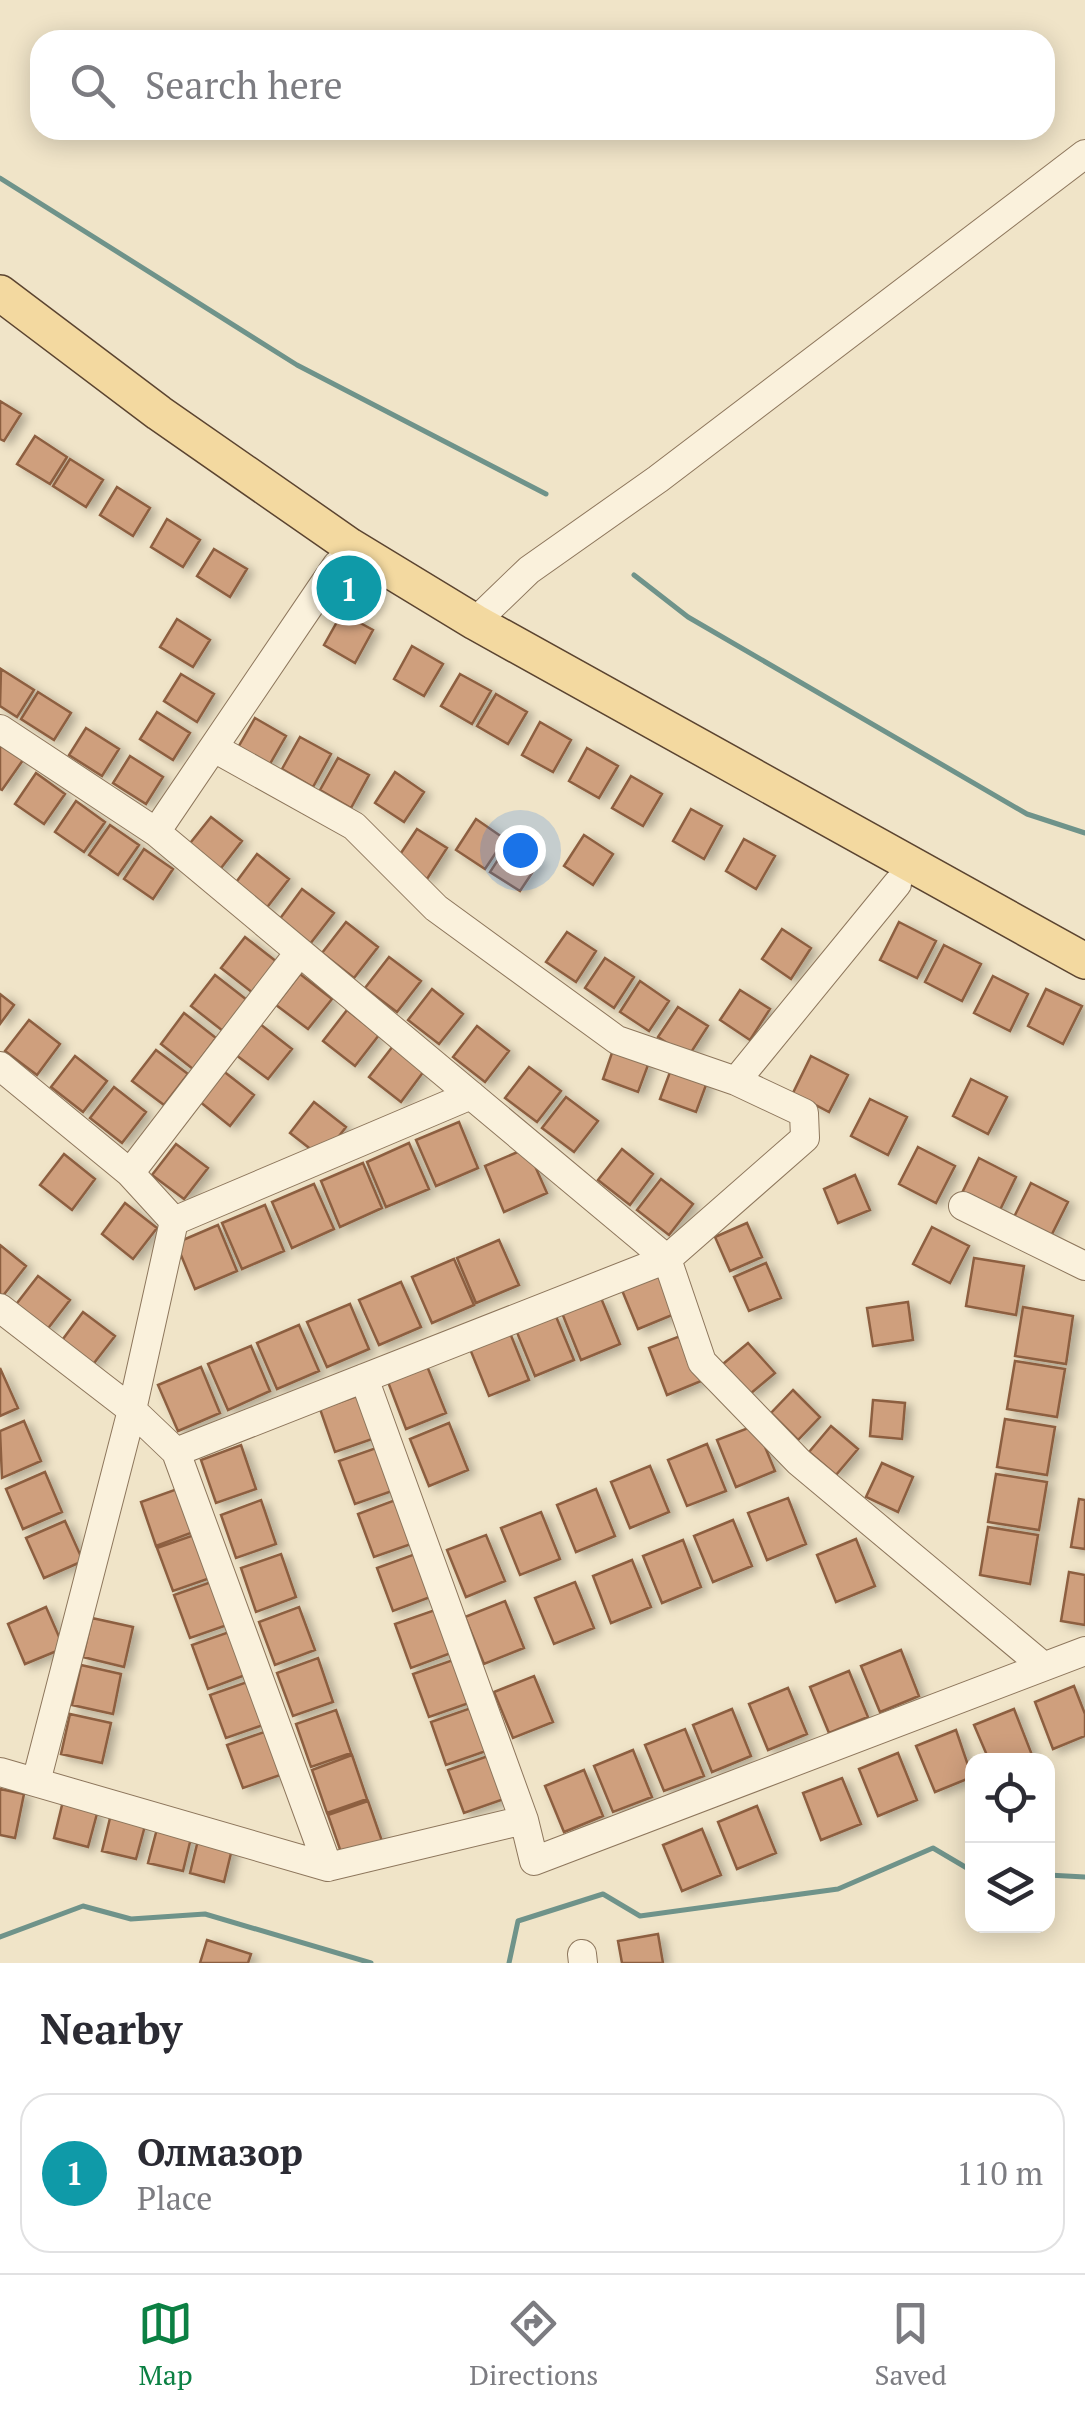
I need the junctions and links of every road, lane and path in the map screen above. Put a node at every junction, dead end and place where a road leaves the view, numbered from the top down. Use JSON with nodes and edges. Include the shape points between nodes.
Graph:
{"nodes":[{"id":1,"x":1085,"y":154,"type":"edge"},
{"id":2,"x":0,"y":293,"type":"edge"},
{"id":3,"x":0,"y":322,"type":"edge"},
{"id":4,"x":337,"y":564,"type":"junction"},
{"id":5,"x":475,"y":622,"type":"junction"},
{"id":6,"x":0,"y":729,"type":"edge"},
{"id":7,"x":214,"y":748,"type":"junction"},
{"id":8,"x":156,"y":832,"type":"junction"},
{"id":9,"x":896,"y":884,"type":"junction"},
{"id":10,"x":298,"y":954,"type":"junction"},
{"id":11,"x":1085,"y":961,"type":"edge"},
{"id":12,"x":1085,"y":986,"type":"edge"},
{"id":13,"x":0,"y":1066,"type":"edge"},
{"id":14,"x":736,"y":1081,"type":"junction"},
{"id":15,"x":471,"y":1095,"type":"junction"},
{"id":16,"x":130,"y":1173,"type":"junction"},
{"id":17,"x":963,"y":1206,"type":"dead end"},
{"id":18,"x":174,"y":1221,"type":"junction"},
{"id":19,"x":666,"y":1259,"type":"junction"},
{"id":20,"x":1085,"y":1266,"type":"edge"},
{"id":21,"x":0,"y":1308,"type":"edge"},
{"id":22,"x":364,"y":1378,"type":"junction"},
{"id":23,"x":132,"y":1410,"type":"junction"},
{"id":24,"x":176,"y":1452,"type":"junction"},
{"id":25,"x":1085,"y":1651,"type":"edge"},
{"id":26,"x":1043,"y":1666,"type":"junction"},
{"id":27,"x":0,"y":1772,"type":"edge"},
{"id":28,"x":36,"y":1782,"type":"junction"},
{"id":29,"x":524,"y":1820,"type":"junction"},
{"id":30,"x":328,"y":1867,"type":"junction"}],
"edges":[{"from":1,"to":5,"type":"street","via":[[529,570]]},
{"from":2,"to":5,"type":"main road","via":[[256,482]]},
{"from":3,"to":4,"type":"main road"},
{"from":4,"to":7,"type":"street"},
{"from":4,"to":9,"type":"main road","via":[[463,642]]},
{"from":5,"to":11,"type":"main road"},
{"from":6,"to":8,"type":"street"},
{"from":7,"to":8,"type":"street"},
{"from":7,"to":14,"type":"street","via":[[354,826],[436,908],[617,1040]]},
{"from":8,"to":10,"type":"street"},
{"from":9,"to":12,"type":"main road"},
{"from":9,"to":14,"type":"street"},
{"from":10,"to":15,"type":"street"},
{"from":10,"to":16,"type":"street"},
{"from":13,"to":16,"type":"street"},
{"from":14,"to":19,"type":"street","via":[[804,1113],[806,1138]]},
{"from":15,"to":18,"type":"street"},
{"from":15,"to":19,"type":"street"},
{"from":16,"to":18,"type":"street"},
{"from":17,"to":20,"type":"street"},
{"from":18,"to":23,"type":"street"},
{"from":19,"to":22,"type":"street"},
{"from":19,"to":26,"type":"street","via":[[702,1362],[799,1462]]},
{"from":21,"to":23,"type":"street"},
{"from":22,"to":24,"type":"street"},
{"from":22,"to":29,"type":"street"},
{"from":23,"to":24,"type":"street"},
{"from":23,"to":28,"type":"street"},
{"from":24,"to":30,"type":"street"},
{"from":25,"to":26,"type":"street"},
{"from":26,"to":29,"type":"street","via":[[534,1862]]},
{"from":27,"to":28,"type":"street"},
{"from":28,"to":30,"type":"street"},
{"from":29,"to":30,"type":"street"}]}
